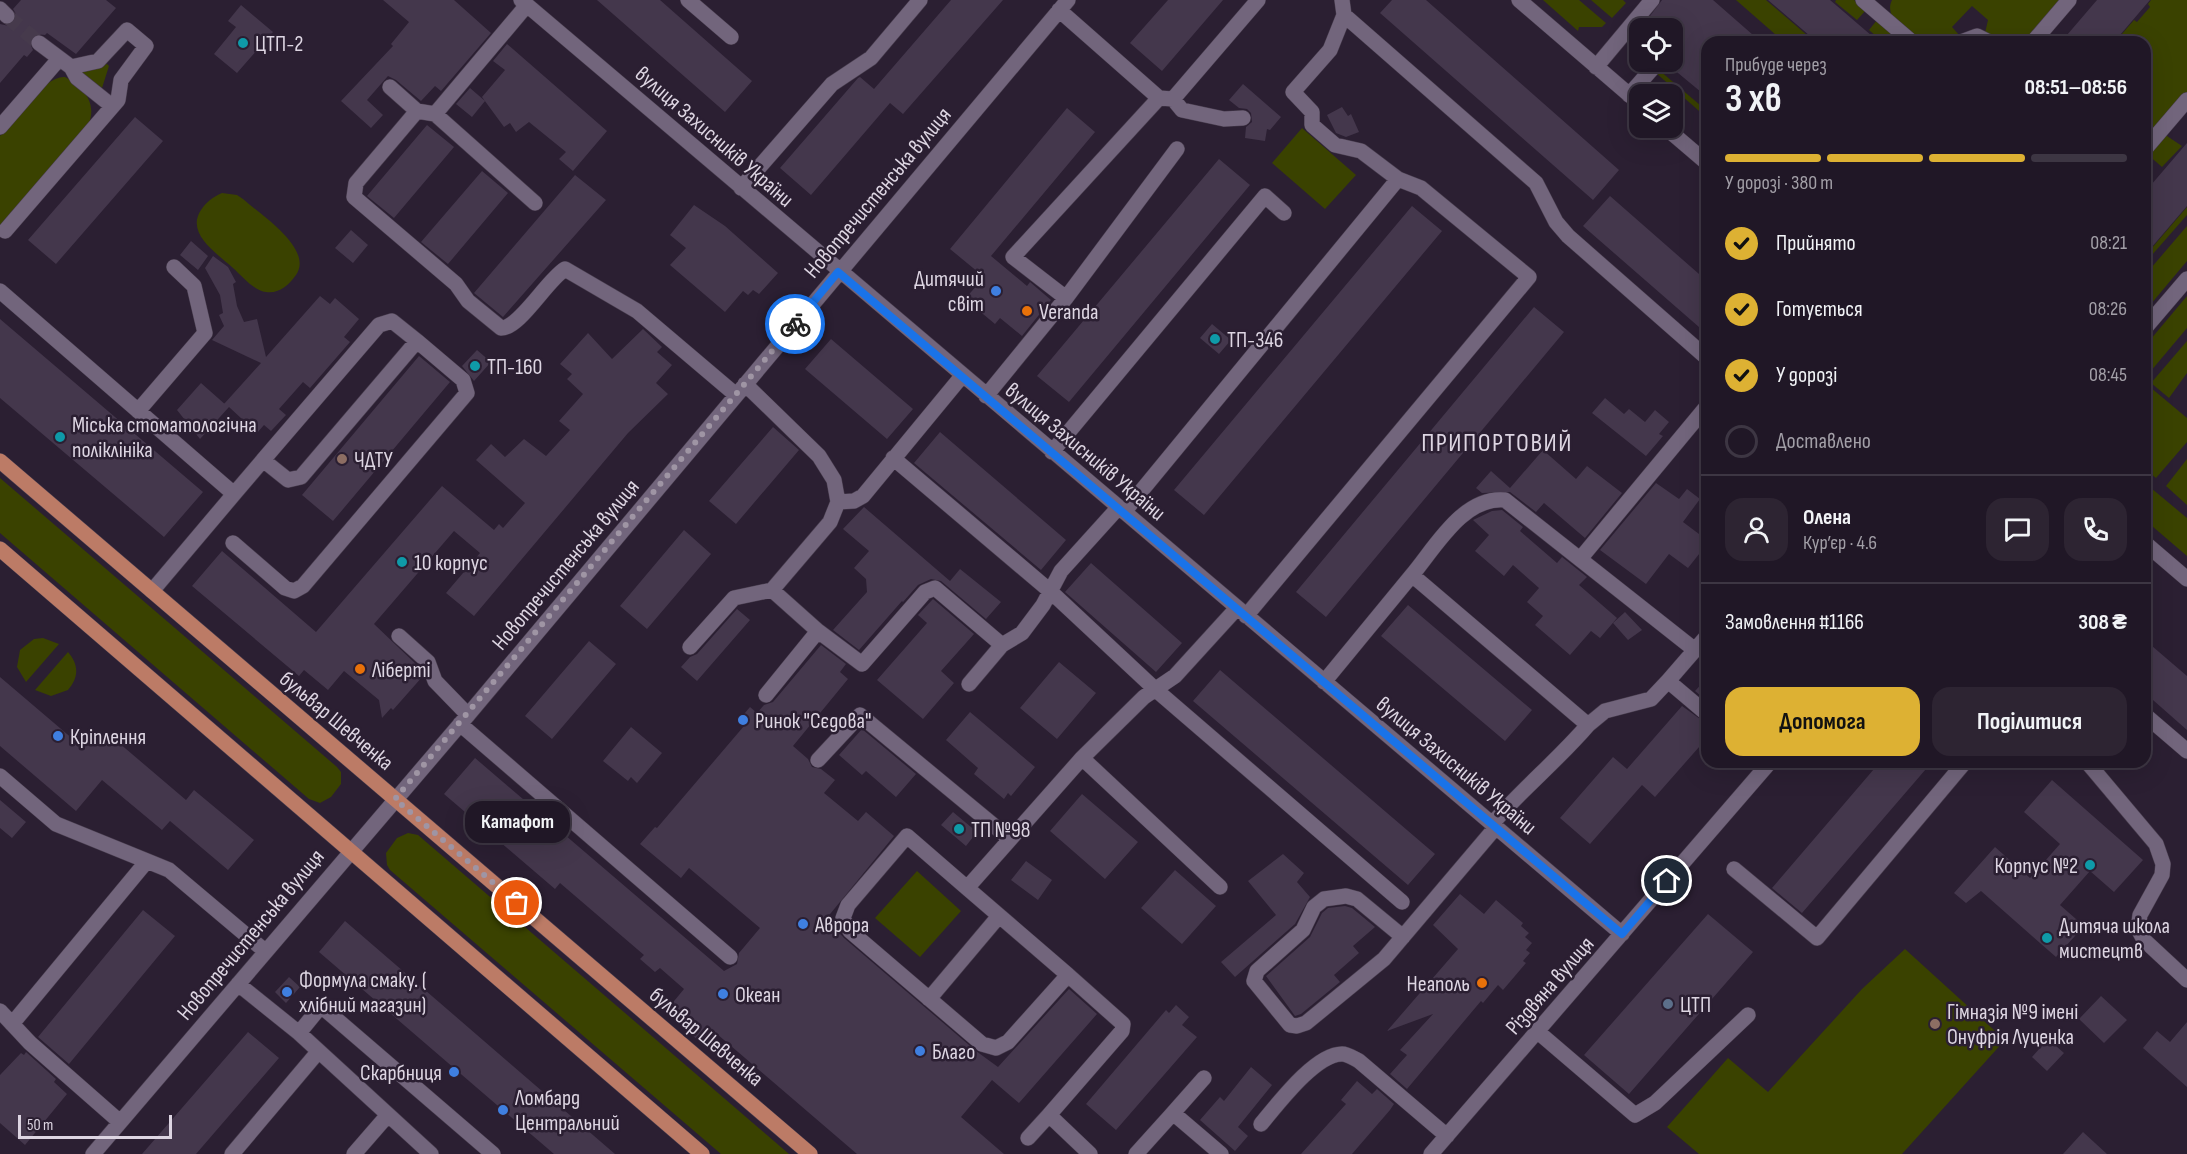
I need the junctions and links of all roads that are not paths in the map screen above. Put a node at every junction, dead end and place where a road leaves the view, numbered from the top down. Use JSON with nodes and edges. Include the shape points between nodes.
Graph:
{"nodes":[{"id":1,"x":688,"y":0,"type":"edge"},
{"id":2,"x":920,"y":0,"type":"edge"},
{"id":3,"x":1257,"y":0,"type":"edge"},
{"id":4,"x":1519,"y":0,"type":"edge"},
{"id":5,"x":1652,"y":0,"type":"edge"},
{"id":6,"x":1863,"y":0,"type":"edge"},
{"id":7,"x":2069,"y":0,"type":"edge"},
{"id":8,"x":524,"y":3,"type":"edge"},
{"id":9,"x":1064,"y":5,"type":"edge"},
{"id":10,"x":1880,"y":5,"type":"edge"},
{"id":11,"x":1343,"y":8,"type":"edge"},
{"id":12,"x":1907,"y":36,"type":"edge"},
{"id":13,"x":2038,"y":36,"type":"edge"},
{"id":14,"x":731,"y":37,"type":"dead end"},
{"id":15,"x":39,"y":43,"type":"tunnel mouth"},
{"id":16,"x":65,"y":63,"type":"junction"},
{"id":17,"x":1596,"y":67,"type":"junction"},
{"id":18,"x":390,"y":87,"type":"dead end"},
{"id":19,"x":1629,"y":96,"type":"edge"},
{"id":20,"x":1166,"y":98,"type":"junction"},
{"id":21,"x":2187,"y":100,"type":"edge"},
{"id":22,"x":112,"y":106,"type":"junction"},
{"id":23,"x":417,"y":111,"type":"junction"},
{"id":24,"x":435,"y":114,"type":"junction"},
{"id":25,"x":1243,"y":118,"type":"dead end"},
{"id":26,"x":0,"y":127,"type":"edge"},
{"id":27,"x":1678,"y":138,"type":"edge"},
{"id":28,"x":2151,"y":142,"type":"edge"},
{"id":29,"x":1177,"y":149,"type":"dead end"},
{"id":30,"x":1701,"y":158,"type":"edge"},
{"id":31,"x":1398,"y":179,"type":"junction"},
{"id":32,"x":741,"y":188,"type":"junction"},
{"id":33,"x":535,"y":203,"type":"dead end"},
{"id":34,"x":1284,"y":213,"type":"dead end"},
{"id":35,"x":5,"y":231,"type":"dead end"},
{"id":36,"x":174,"y":267,"type":"dead end"},
{"id":37,"x":838,"y":272,"type":"junction"},
{"id":38,"x":2187,"y":279,"type":"edge"},
{"id":39,"x":0,"y":291,"type":"edge"},
{"id":40,"x":1066,"y":298,"type":"junction"},
{"id":41,"x":2151,"y":321,"type":"edge"},
{"id":42,"x":417,"y":341,"type":"junction"},
{"id":43,"x":1701,"y":353,"type":"edge"},
{"id":44,"x":962,"y":376,"type":"junction"},
{"id":45,"x":741,"y":390,"type":"junction"},
{"id":46,"x":986,"y":396,"type":"junction"},
{"id":47,"x":138,"y":411,"type":"junction"},
{"id":48,"x":1701,"y":413,"type":"edge"},
{"id":49,"x":1052,"y":452,"type":"junction"},
{"id":50,"x":893,"y":458,"type":"junction"},
{"id":51,"x":0,"y":460,"type":"edge"},
{"id":52,"x":263,"y":460,"type":"junction"},
{"id":53,"x":234,"y":494,"type":"junction"},
{"id":54,"x":838,"y":502,"type":"junction"},
{"id":55,"x":1121,"y":510,"type":"junction"},
{"id":56,"x":233,"y":543,"type":"dead end"},
{"id":57,"x":2151,"y":548,"type":"edge"},
{"id":58,"x":0,"y":549,"type":"edge"},
{"id":59,"x":1580,"y":559,"type":"junction"},
{"id":60,"x":1412,"y":575,"type":"junction"},
{"id":61,"x":2187,"y":579,"type":"edge"},
{"id":62,"x":772,"y":590,"type":"junction"},
{"id":63,"x":152,"y":591,"type":"junction"},
{"id":64,"x":1050,"y":591,"type":"junction"},
{"id":65,"x":1242,"y":612,"type":"junction"},
{"id":66,"x":818,"y":631,"type":"junction"},
{"id":67,"x":399,"y":636,"type":"dead end"},
{"id":68,"x":1701,"y":643,"type":"edge"},
{"id":69,"x":1002,"y":645,"type":"junction"},
{"id":70,"x":690,"y":647,"type":"dead end"},
{"id":71,"x":1695,"y":650,"type":"junction"},
{"id":72,"x":1668,"y":681,"type":"junction"},
{"id":73,"x":1324,"y":682,"type":"junction"},
{"id":74,"x":969,"y":684,"type":"dead end"},
{"id":75,"x":1156,"y":690,"type":"junction"},
{"id":76,"x":766,"y":695,"type":"dead end"},
{"id":77,"x":1701,"y":709,"type":"edge"},
{"id":78,"x":464,"y":719,"type":"junction"},
{"id":79,"x":2151,"y":720,"type":"edge"},
{"id":80,"x":1588,"y":725,"type":"junction"},
{"id":81,"x":2187,"y":751,"type":"edge"},
{"id":82,"x":1082,"y":758,"type":"junction"},
{"id":83,"x":818,"y":760,"type":"dead end"},
{"id":84,"x":1762,"y":768,"type":"edge"},
{"id":85,"x":1960,"y":768,"type":"edge"},
{"id":86,"x":2092,"y":768,"type":"edge"},
{"id":87,"x":0,"y":777,"type":"edge"},
{"id":88,"x":395,"y":799,"type":"junction"},
{"id":89,"x":1494,"y":825,"type":"junction"},
{"id":90,"x":1010,"y":839,"type":"junction"},
{"id":91,"x":350,"y":849,"type":"junction"},
{"id":92,"x":147,"y":861,"type":"junction"},
{"id":93,"x":1734,"y":869,"type":"dead end"},
{"id":94,"x":1220,"y":887,"type":"dead end"},
{"id":95,"x":967,"y":888,"type":"junction"},
{"id":96,"x":1402,"y":902,"type":"dead end"},
{"id":97,"x":999,"y":916,"type":"junction"},
{"id":98,"x":1622,"y":934,"type":"junction"},
{"id":99,"x":1403,"y":937,"type":"junction"},
{"id":100,"x":265,"y":951,"type":"junction"},
{"id":101,"x":730,"y":957,"type":"dead end"},
{"id":102,"x":1068,"y":975,"type":"junction"},
{"id":103,"x":2187,"y":980,"type":"edge"},
{"id":104,"x":238,"y":984,"type":"junction"},
{"id":105,"x":929,"y":999,"type":"junction"},
{"id":106,"x":0,"y":1011,"type":"edge"},
{"id":107,"x":1748,"y":1015,"type":"dead end"},
{"id":108,"x":12,"y":1024,"type":"junction"},
{"id":109,"x":1538,"y":1032,"type":"junction"},
{"id":110,"x":299,"y":1033,"type":"junction"},
{"id":111,"x":318,"y":1052,"type":"junction"},
{"id":112,"x":1204,"y":1078,"type":"dead end"},
{"id":113,"x":1173,"y":1113,"type":"junction"},
{"id":114,"x":1049,"y":1115,"type":"junction"},
{"id":115,"x":387,"y":1116,"type":"junction"},
{"id":116,"x":120,"y":1122,"type":"junction"},
{"id":117,"x":1261,"y":1124,"type":"dead end"},
{"id":118,"x":1447,"y":1136,"type":"junction"},
{"id":119,"x":1028,"y":1138,"type":"dead end"},
{"id":120,"x":93,"y":1154,"type":"edge"},
{"id":121,"x":232,"y":1154,"type":"edge"},
{"id":122,"x":354,"y":1154,"type":"edge"},
{"id":123,"x":432,"y":1154,"type":"edge"},
{"id":124,"x":493,"y":1154,"type":"edge"},
{"id":125,"x":702,"y":1154,"type":"edge"},
{"id":126,"x":810,"y":1154,"type":"edge"},
{"id":127,"x":1090,"y":1154,"type":"edge"},
{"id":128,"x":1136,"y":1154,"type":"edge"},
{"id":129,"x":1221,"y":1154,"type":"edge"},
{"id":130,"x":1431,"y":1154,"type":"edge"}],
"edges":[{"from":1,"to":14,"type":"street"},
{"from":2,"to":32,"type":"street","via":[[871,58],[832,84]]},
{"from":3,"to":20,"type":"street"},
{"from":4,"to":17,"type":"street"},
{"from":5,"to":17,"type":"street"},
{"from":6,"to":10,"type":"street"},
{"from":7,"to":13,"type":"street"},
{"from":8,"to":24,"type":"street"},
{"from":8,"to":32,"type":"street","name":"вулиця Захисників України"},
{"from":9,"to":20,"type":"street"},
{"from":9,"to":37,"type":"street","name":"Новопречистенська вулиця"},
{"from":10,"to":12,"type":"street"},
{"from":11,"to":31,"type":"street","via":[[1330,50],[1293,92],[1312,112],[1312,125],[1335,145],[1361,151]]},
{"from":11,"to":43,"type":"street","via":[[1536,183],[1564,232]]},
{"from":15,"to":16,"type":"street"},
{"from":16,"to":22,"type":"street"},
{"from":16,"to":22,"type":"street","via":[[98,61],[127,30],[144,42],[145,50],[121,80],[120,96]]},
{"from":16,"to":26,"type":"street"},
{"from":17,"to":19,"type":"street"},
{"from":18,"to":23,"type":"street"},
{"from":20,"to":25,"type":"street","via":[[1182,110],[1224,119]]},
{"from":20,"to":40,"type":"street","via":[[1013,257]]},
{"from":21,"to":28,"type":"street"},
{"from":22,"to":35,"type":"street"},
{"from":23,"to":24,"type":"street"},
{"from":23,"to":45,"type":"street","via":[[356,183],[354,197],[456,284],[472,305],[496,325],[510,327],[565,269],[639,313]]},
{"from":24,"to":33,"type":"street"},
{"from":27,"to":30,"type":"street"},
{"from":29,"to":40,"type":"street"},
{"from":31,"to":55,"type":"street"},
{"from":31,"to":65,"type":"street","via":[[1421,188],[1529,277]]},
{"from":32,"to":37,"type":"street","name":"вулиця Захисників України"},
{"from":34,"to":49,"type":"street","via":[[1265,196]]},
{"from":36,"to":47,"type":"street","via":[[194,286],[206,333]]},
{"from":37,"to":44,"type":"street","name":"вулиця Захисників України"},
{"from":37,"to":45,"type":"street","name":"Новопречистенська вулиця"},
{"from":38,"to":41,"type":"street"},
{"from":39,"to":47,"type":"street"},
{"from":40,"to":46,"type":"street"},
{"from":42,"to":52,"type":"street","via":[[392,321],[379,325]]},
{"from":42,"to":52,"type":"street","via":[[298,480],[288,480]]},
{"from":42,"to":56,"type":"street","via":[[463,380],[467,393],[303,586],[294,591],[285,588]]},
{"from":44,"to":46,"type":"street","name":"вулиця Захисників України"},
{"from":44,"to":50,"type":"street"},
{"from":45,"to":54,"type":"street","via":[[819,456],[834,480]]},
{"from":45,"to":78,"type":"street","name":"Новопречистенська вулиця"},
{"from":46,"to":49,"type":"street","name":"вулиця Захисників України"},
{"from":47,"to":53,"type":"street"},
{"from":48,"to":59,"type":"street"},
{"from":49,"to":55,"type":"street","name":"вулиця Захисників України"},
{"from":50,"to":54,"type":"street","via":[[859,499]]},
{"from":50,"to":64,"type":"street"},
{"from":51,"to":63,"type":"main road","name":"бульвар Шевченка"},
{"from":52,"to":53,"type":"street"},
{"from":53,"to":63,"type":"street"},
{"from":54,"to":62,"type":"street","via":[[830,522]]},
{"from":55,"to":64,"type":"street","via":[[1061,571]]},
{"from":55,"to":65,"type":"street","name":"вулиця Захисників України"},
{"from":57,"to":61,"type":"street"},
{"from":58,"to":91,"type":"main road"},
{"from":59,"to":60,"type":"street","via":[[1502,499],[1469,509]]},
{"from":59,"to":71,"type":"street"},
{"from":60,"to":73,"type":"street"},
{"from":60,"to":80,"type":"street"},
{"from":62,"to":66,"type":"street"},
{"from":62,"to":70,"type":"street","via":[[734,598]]},
{"from":63,"to":88,"type":"main road","name":"бульвар Шевченка"},
{"from":64,"to":69,"type":"street","via":[[1022,633]]},
{"from":64,"to":75,"type":"street"},
{"from":65,"to":73,"type":"street","name":"вулиця Захисників України"},
{"from":65,"to":75,"type":"street"},
{"from":66,"to":69,"type":"street","via":[[862,664],[925,592],[935,588]]},
{"from":66,"to":76,"type":"street"},
{"from":67,"to":78,"type":"street","via":[[428,662],[435,681]]},
{"from":68,"to":71,"type":"street"},
{"from":69,"to":74,"type":"street"},
{"from":71,"to":72,"type":"street"},
{"from":72,"to":77,"type":"street"},
{"from":72,"to":80,"type":"street","via":[[1651,699],[1605,711]]},
{"from":73,"to":89,"type":"street","name":"вулиця Захисників України"},
{"from":75,"to":82,"type":"street"},
{"from":75,"to":96,"type":"street"},
{"from":78,"to":88,"type":"street","name":"Новопречистенська вулиця"},
{"from":78,"to":101,"type":"street"},
{"from":79,"to":81,"type":"street"},
{"from":80,"to":89,"type":"street","via":[[1559,759],[1521,790]]},
{"from":82,"to":90,"type":"street"},
{"from":82,"to":94,"type":"street"},
{"from":83,"to":90,"type":"street","via":[[860,715]]},
{"from":84,"to":98,"type":"street","name":"Різдвяна вулиця"},
{"from":85,"to":93,"type":"street","via":[[1817,938]]},
{"from":86,"to":103,"type":"street","via":[[2156,844],[2163,864],[2162,875],[2140,915],[2138,929],[2144,940]]},
{"from":87,"to":92,"type":"street","via":[[56,824]]},
{"from":88,"to":91,"type":"street","name":"Новопречистенська вулиця"},
{"from":88,"to":126,"type":"main road","name":"бульвар Шевченка"},
{"from":89,"to":98,"type":"street","name":"вулиця Захисників України"},
{"from":89,"to":99,"type":"street"},
{"from":90,"to":95,"type":"street"},
{"from":91,"to":100,"type":"street","name":"Новопречистенська вулиця"},
{"from":91,"to":125,"type":"main road"},
{"from":92,"to":100,"type":"street","via":[[177,876]]},
{"from":92,"to":108,"type":"street"},
{"from":95,"to":97,"type":"street"},
{"from":95,"to":105,"type":"street","via":[[907,836],[844,911],[850,931]]},
{"from":97,"to":102,"type":"street"},
{"from":97,"to":105,"type":"street"},
{"from":98,"to":109,"type":"street","name":"Різдвяна вулиця"},
{"from":99,"to":99,"type":"street","via":[[1373,969],[1302,1026],[1286,1022],[1254,981],[1257,971],[1303,930],[1314,907],[1324,899],[1357,899]]},
{"from":100,"to":104,"type":"street","name":"Новопречистенська вулиця"},
{"from":102,"to":105,"type":"street","via":[[1008,1042],[996,1048],[982,1044]]},
{"from":102,"to":114,"type":"street","via":[[1121,1020],[1124,1028]]},
{"from":104,"to":110,"type":"street"},
{"from":104,"to":116,"type":"street","name":"Новопречистенська вулиця"},
{"from":106,"to":108,"type":"street"},
{"from":107,"to":109,"type":"street","via":[[1655,1103],[1635,1115]]},
{"from":108,"to":116,"type":"street"},
{"from":109,"to":118,"type":"street","name":"Різдвяна вулиця"},
{"from":110,"to":111,"type":"street"},
{"from":110,"to":124,"type":"street","via":[[321,1006]]},
{"from":111,"to":115,"type":"street"},
{"from":111,"to":121,"type":"street"},
{"from":112,"to":113,"type":"street"},
{"from":113,"to":128,"type":"street"},
{"from":113,"to":129,"type":"street"},
{"from":114,"to":119,"type":"street"},
{"from":114,"to":127,"type":"street"},
{"from":115,"to":122,"type":"street"},
{"from":115,"to":123,"type":"street"},
{"from":116,"to":120,"type":"street","name":"Новопречистенська вулиця"},
{"from":117,"to":118,"type":"street","via":[[1304,1077],[1324,1060],[1342,1054],[1359,1061]]},
{"from":118,"to":130,"type":"street","name":"Різдвяна вулиця"}]}
